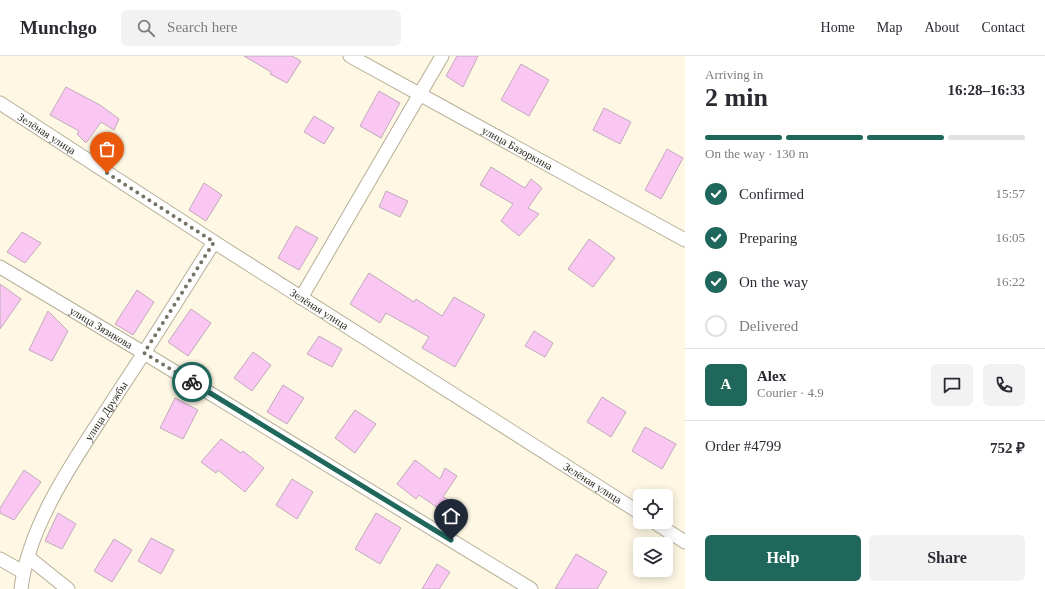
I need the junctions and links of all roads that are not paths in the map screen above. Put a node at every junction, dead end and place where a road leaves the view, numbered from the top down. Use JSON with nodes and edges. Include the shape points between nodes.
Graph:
{"nodes":[{"id":1,"x":350,"y":56,"type":"edge"},
{"id":2,"x":442,"y":56,"type":"edge"},
{"id":3,"x":420,"y":96,"type":"junction"},
{"id":4,"x":0,"y":103,"type":"edge"},
{"id":5,"x":685,"y":240,"type":"edge"},
{"id":6,"x":214,"y":242,"type":"junction"},
{"id":7,"x":0,"y":267,"type":"edge"},
{"id":8,"x":301,"y":298,"type":"junction"},
{"id":9,"x":144,"y":353,"type":"junction"},
{"id":10,"x":633,"y":509,"type":"edge"},
{"id":11,"x":665,"y":529,"type":"edge"},
{"id":12,"x":685,"y":542,"type":"edge"},
{"id":13,"x":28,"y":557,"type":"junction"},
{"id":14,"x":0,"y":559,"type":"edge"},
{"id":15,"x":23,"y":572,"type":"junction"},
{"id":16,"x":21,"y":589,"type":"edge"},
{"id":17,"x":68,"y":589,"type":"edge"},
{"id":18,"x":530,"y":589,"type":"edge"}],
"edges":[{"from":1,"to":3,"type":"street","name":"улица Базоркина"},
{"from":2,"to":3,"type":"street"},
{"from":3,"to":5,"type":"street","name":"улица Базоркина"},
{"from":3,"to":8,"type":"street"},
{"from":4,"to":6,"type":"street","name":"Зелёная улица"},
{"from":6,"to":8,"type":"street","name":"Зелёная улица"},
{"from":6,"to":9,"type":"street","name":"улица Дружбы"},
{"from":7,"to":9,"type":"street","name":"улица Зязикова"},
{"from":8,"to":10,"type":"street","name":"Зелёная улица"},
{"from":9,"to":13,"type":"street","name":"улица Дружбы","via":[[63,478]]},
{"from":9,"to":18,"type":"street","name":"улица Зязикова"},
{"from":11,"to":12,"type":"street"},
{"from":13,"to":15,"type":"street","name":"улица Дружбы"},
{"from":13,"to":17,"type":"street"},
{"from":14,"to":15,"type":"street"},
{"from":15,"to":16,"type":"street","name":"улица Дружбы"}]}
